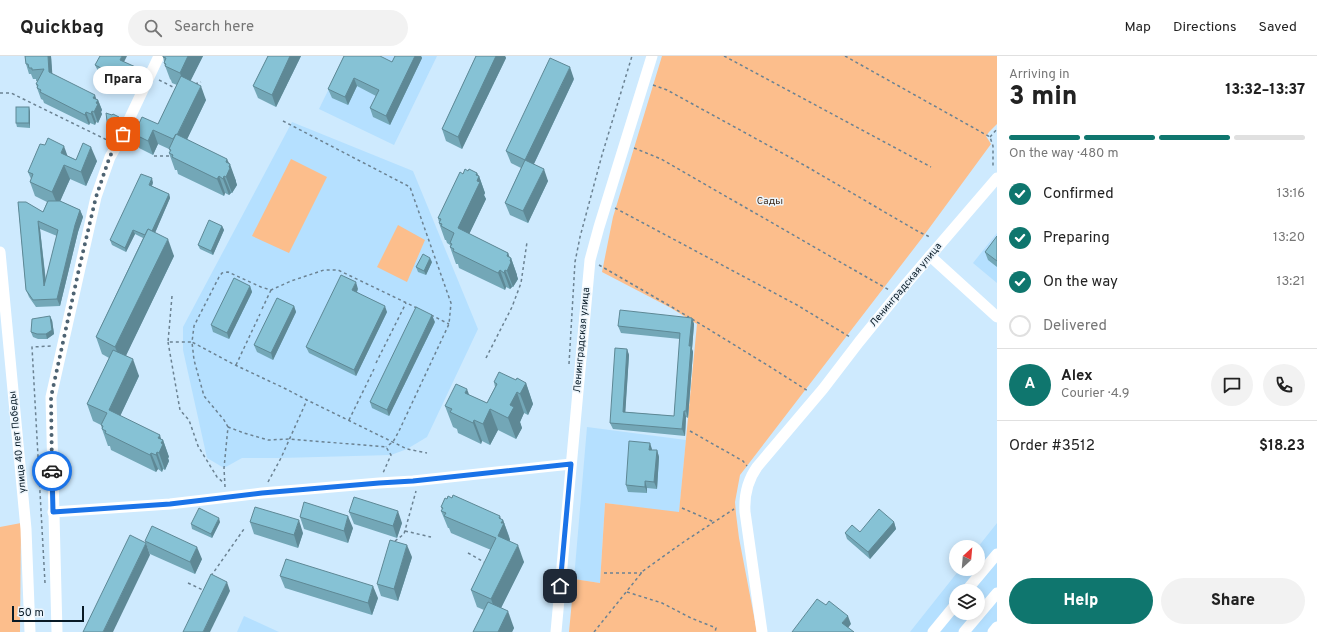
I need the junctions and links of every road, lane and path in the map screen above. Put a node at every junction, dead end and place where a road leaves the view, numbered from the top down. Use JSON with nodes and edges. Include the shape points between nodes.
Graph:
{"nodes":[{"id":1,"x":159,"y":56,"type":"edge"},
{"id":2,"x":652,"y":56,"type":"edge"},
{"id":3,"x":724,"y":56,"type":"edge"},
{"id":4,"x":845,"y":56,"type":"edge"},
{"id":5,"x":150,"y":75,"type":"junction"},
{"id":6,"x":644,"y":81,"type":"junction"},
{"id":7,"x":201,"y":82,"type":"dead end"},
{"id":8,"x":194,"y":84,"type":"edge"},
{"id":9,"x":181,"y":90,"type":"edge"},
{"id":10,"x":0,"y":93,"type":"edge"},
{"id":11,"x":283,"y":121,"type":"dead end"},
{"id":12,"x":997,"y":128,"type":"edge"},
{"id":13,"x":990,"y":137,"type":"junction"},
{"id":14,"x":624,"y":144,"type":"junction"},
{"id":15,"x":117,"y":145,"type":"junction"},
{"id":16,"x":154,"y":156,"type":"dead end"},
{"id":17,"x":173,"y":156,"type":"edge"},
{"id":18,"x":931,"y":167,"type":"dead end"},
{"id":19,"x":995,"y":180,"type":"edge"},
{"id":20,"x":606,"y":203,"type":"junction"},
{"id":21,"x":527,"y":242,"type":"dead end"},
{"id":22,"x":0,"y":252,"type":"edge"},
{"id":23,"x":933,"y":252,"type":"junction"},
{"id":24,"x":590,"y":260,"type":"junction"},
{"id":25,"x":271,"y":290,"type":"junction"},
{"id":26,"x":897,"y":295,"type":"junction"},
{"id":27,"x":172,"y":296,"type":"dead end"},
{"id":28,"x":406,"y":303,"type":"junction"},
{"id":29,"x":262,"y":309,"type":"dead end"},
{"id":30,"x":420,"y":310,"type":"edge"},
{"id":31,"x":428,"y":313,"type":"edge"},
{"id":32,"x":260,"y":314,"type":"dead end"},
{"id":33,"x":997,"y":317,"type":"edge"},
{"id":34,"x":449,"y":324,"type":"junction"},
{"id":35,"x":168,"y":342,"type":"junction"},
{"id":36,"x":192,"y":342,"type":"junction"},
{"id":37,"x":859,"y":342,"type":"junction"},
{"id":38,"x":54,"y":345,"type":"dead end"},
{"id":39,"x":486,"y":358,"type":"dead end"},
{"id":40,"x":376,"y":363,"type":"dead end"},
{"id":41,"x":235,"y":365,"type":"junction"},
{"id":42,"x":374,"y":369,"type":"dead end"},
{"id":43,"x":816,"y":397,"type":"junction"},
{"id":44,"x":307,"y":400,"type":"junction"},
{"id":45,"x":349,"y":420,"type":"junction"},
{"id":46,"x":228,"y":427,"type":"junction"},
{"id":47,"x":690,"y":431,"type":"dead end"},
{"id":48,"x":290,"y":439,"type":"junction"},
{"id":49,"x":393,"y":442,"type":"junction"},
{"id":50,"x":386,"y":447,"type":"junction"},
{"id":51,"x":427,"y":453,"type":"dead end"},
{"id":52,"x":571,"y":464,"type":"junction"},
{"id":53,"x":752,"y":474,"type":"junction"},
{"id":54,"x":419,"y":481,"type":"junction"},
{"id":55,"x":379,"y":483,"type":"junction"},
{"id":56,"x":225,"y":484,"type":"junction"},
{"id":57,"x":262,"y":493,"type":"junction"},
{"id":58,"x":226,"y":497,"type":"junction"},
{"id":59,"x":744,"y":503,"type":"junction"},
{"id":60,"x":682,"y":508,"type":"dead end"},
{"id":61,"x":53,"y":512,"type":"junction"},
{"id":62,"x":714,"y":522,"type":"junction"},
{"id":63,"x":244,"y":529,"type":"dead end"},
{"id":64,"x":404,"y":531,"type":"junction"},
{"id":65,"x":431,"y":537,"type":"dead end"},
{"id":66,"x":390,"y":543,"type":"edge"},
{"id":67,"x":468,"y":553,"type":"dead end"},
{"id":68,"x":997,"y":554,"type":"edge"},
{"id":69,"x":484,"y":562,"type":"edge"},
{"id":70,"x":604,"y":573,"type":"dead end"},
{"id":71,"x":642,"y":573,"type":"junction"},
{"id":72,"x":210,"y":578,"type":"edge"},
{"id":73,"x":188,"y":583,"type":"dead end"},
{"id":74,"x":45,"y":584,"type":"dead end"},
{"id":75,"x":972,"y":584,"type":"edge"},
{"id":76,"x":203,"y":590,"type":"edge"},
{"id":77,"x":627,"y":592,"type":"junction"},
{"id":78,"x":997,"y":592,"type":"edge"},
{"id":79,"x":949,"y":612,"type":"edge"},
{"id":80,"x":997,"y":627,"type":"edge"},
{"id":81,"x":30,"y":632,"type":"edge"},
{"id":82,"x":57,"y":632,"type":"edge"},
{"id":83,"x":556,"y":632,"type":"edge"},
{"id":84,"x":594,"y":632,"type":"edge"},
{"id":85,"x":715,"y":632,"type":"edge"},
{"id":86,"x":762,"y":632,"type":"edge"},
{"id":87,"x":932,"y":632,"type":"edge"},
{"id":88,"x":964,"y":632,"type":"edge"},
{"id":89,"x":993,"y":632,"type":"edge"}],
"edges":[{"from":1,"to":5,"type":"street"},
{"from":2,"to":6,"type":"street","name":"Ленинградская улица"},
{"from":3,"to":18,"type":"path"},
{"from":4,"to":13,"type":"path"},
{"from":5,"to":9,"type":"path"},
{"from":5,"to":15,"type":"street"},
{"from":6,"to":14,"type":"street","name":"Ленинградская улица"},
{"from":6,"to":23,"type":"path","via":[[667,90],[928,236]]},
{"from":7,"to":8,"type":"path"},
{"from":10,"to":15,"type":"path","via":[[11,93]]},
{"from":11,"to":34,"type":"path","via":[[410,187],[451,303]]},
{"from":12,"to":13,"type":"path"},
{"from":13,"to":19,"type":"path"},
{"from":14,"to":20,"type":"street","name":"Ленинградская улица"},
{"from":14,"to":26,"type":"path","via":[[661,159]]},
{"from":15,"to":61,"type":"street","via":[[110,156],[96,197],[51,397]]},
{"from":16,"to":17,"type":"path"},
{"from":19,"to":23,"type":"street","name":"Ленинградская улица"},
{"from":20,"to":24,"type":"street","name":"Ленинградская улица"},
{"from":20,"to":37,"type":"path","via":[[797,305]]},
{"from":21,"to":39,"type":"path","via":[[521,283]]},
{"from":22,"to":81,"type":"street","name":"улица 40 лет Победы","via":[[25,513]]},
{"from":23,"to":26,"type":"street","name":"Ленинградская улица"},
{"from":23,"to":33,"type":"street"},
{"from":24,"to":43,"type":"path","via":[[711,330]]},
{"from":24,"to":52,"type":"street","name":"Ленинградская улица"},
{"from":25,"to":28,"type":"path","via":[[324,270],[338,270]]},
{"from":25,"to":29,"type":"path"},
{"from":25,"to":36,"type":"path","via":[[228,272],[222,273],[194,326]]},
{"from":26,"to":37,"type":"street","name":"Ленинградская улица"},
{"from":27,"to":35,"type":"path"},
{"from":28,"to":30,"type":"path"},
{"from":28,"to":40,"type":"path"},
{"from":31,"to":34,"type":"path"},
{"from":32,"to":41,"type":"path"},
{"from":34,"to":49,"type":"path"},
{"from":35,"to":36,"type":"path"},
{"from":35,"to":56,"type":"path","via":[[180,410],[189,420],[198,446],[218,478]]},
{"from":36,"to":41,"type":"path"},
{"from":36,"to":46,"type":"path","via":[[204,396]]},
{"from":37,"to":43,"type":"street","name":"Ленинградская улица"},
{"from":38,"to":74,"type":"path","via":[[32,347]]},
{"from":41,"to":44,"type":"path"},
{"from":42,"to":45,"type":"path"},
{"from":43,"to":53,"type":"street","name":"Ленинградская улица"},
{"from":44,"to":45,"type":"path"},
{"from":44,"to":48,"type":"path"},
{"from":45,"to":49,"type":"path"},
{"from":46,"to":48,"type":"path","via":[[268,440]]},
{"from":46,"to":56,"type":"path"},
{"from":47,"to":53,"type":"path","via":[[742,461]]},
{"from":48,"to":50,"type":"path"},
{"from":48,"to":57,"type":"path"},
{"from":49,"to":50,"type":"path"},
{"from":49,"to":51,"type":"path","via":[[407,450]]},
{"from":50,"to":55,"type":"path","via":[[391,455]]},
{"from":52,"to":54,"type":"street"},
{"from":52,"to":83,"type":"street","name":"Ленинградская улица"},
{"from":53,"to":59,"type":"street","name":"Ленинградская улица","via":[[747,483]]},
{"from":54,"to":55,"type":"street"},
{"from":54,"to":64,"type":"path"},
{"from":55,"to":57,"type":"street"},
{"from":56,"to":58,"type":"path"},
{"from":57,"to":58,"type":"street"},
{"from":58,"to":61,"type":"street","via":[[170,504]]},
{"from":59,"to":62,"type":"path"},
{"from":59,"to":86,"type":"street","name":"Ленинградская улица"},
{"from":60,"to":62,"type":"path"},
{"from":61,"to":82,"type":"street"},
{"from":62,"to":71,"type":"path"},
{"from":63,"to":72,"type":"path"},
{"from":64,"to":65,"type":"path"},
{"from":64,"to":66,"type":"path","via":[[404,534]]},
{"from":67,"to":69,"type":"path"},
{"from":68,"to":75,"type":"street"},
{"from":70,"to":71,"type":"path"},
{"from":71,"to":77,"type":"path"},
{"from":73,"to":76,"type":"path"},
{"from":77,"to":84,"type":"path"},
{"from":77,"to":85,"type":"path","via":[[662,603],[716,628]]},
{"from":78,"to":88,"type":"street"},
{"from":79,"to":87,"type":"street"},
{"from":80,"to":89,"type":"street"}]}
